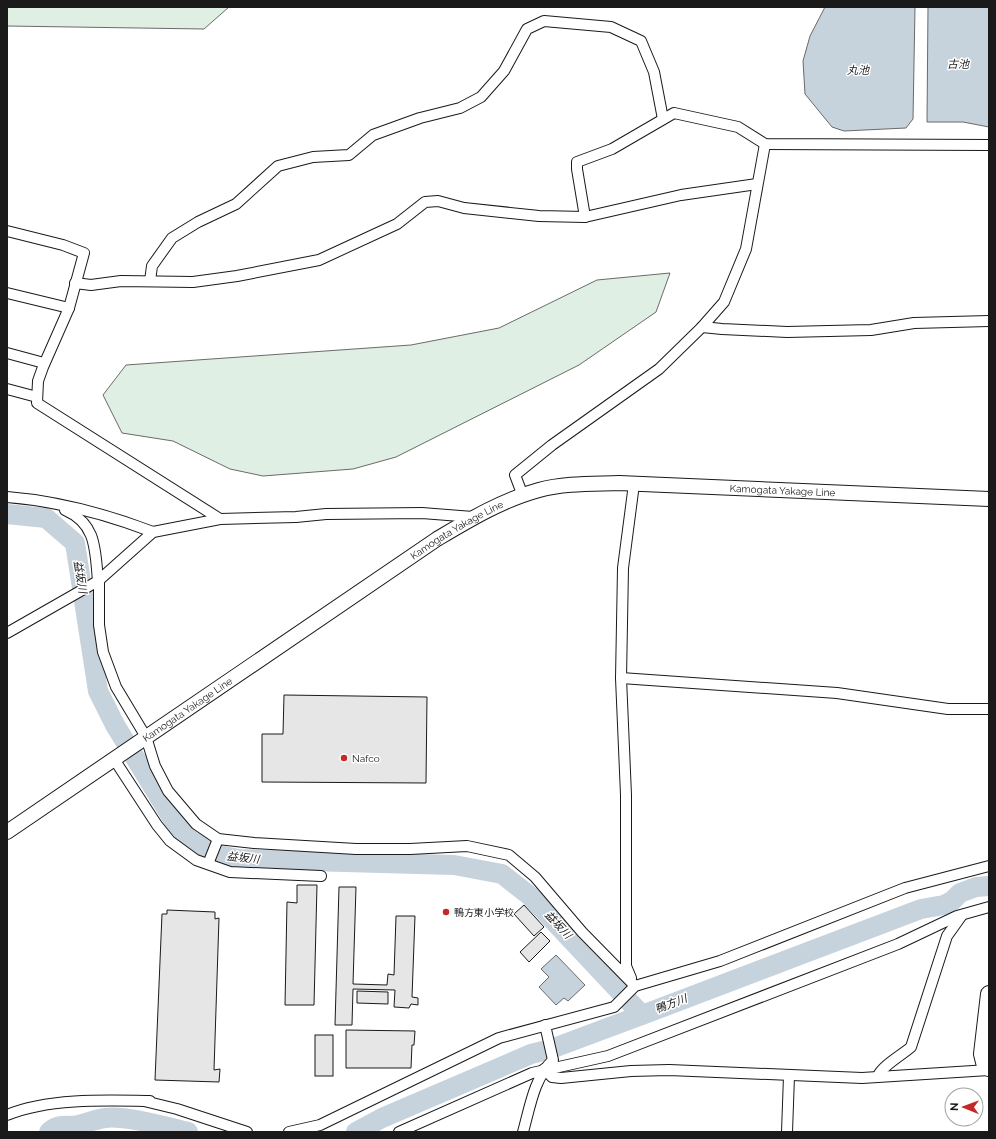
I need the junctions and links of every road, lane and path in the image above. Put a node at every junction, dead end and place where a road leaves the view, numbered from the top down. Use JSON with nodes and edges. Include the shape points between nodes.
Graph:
{"nodes":[{"id":1,"x":663,"y":119,"type":"junction"},
{"id":2,"x":765,"y":144,"type":"junction"},
{"id":3,"x":989,"y":144,"type":"edge"},
{"id":4,"x":757,"y":184,"type":"junction"},
{"id":5,"x":585,"y":217,"type":"junction"},
{"id":6,"x":7,"y":231,"type":"edge"},
{"id":7,"x":150,"y":281,"type":"junction"},
{"id":8,"x":75,"y":283,"type":"junction"},
{"id":9,"x":7,"y":293,"type":"edge"},
{"id":10,"x":69,"y":308,"type":"junction"},
{"id":11,"x":989,"y":321,"type":"edge"},
{"id":12,"x":702,"y":327,"type":"junction"},
{"id":13,"x":7,"y":353,"type":"edge"},
{"id":14,"x":44,"y":362,"type":"junction"},
{"id":15,"x":7,"y":389,"type":"edge"},
{"id":16,"x":37,"y":397,"type":"junction"},
{"id":17,"x":634,"y":484,"type":"junction"},
{"id":18,"x":522,"y":496,"type":"junction"},
{"id":19,"x":7,"y":497,"type":"edge"},
{"id":20,"x":989,"y":499,"type":"edge"},
{"id":21,"x":41,"y":500,"type":"junction"},
{"id":22,"x":473,"y":517,"type":"junction"},
{"id":23,"x":220,"y":519,"type":"junction"},
{"id":24,"x":153,"y":532,"type":"junction"},
{"id":25,"x":97,"y":581,"type":"junction"},
{"id":26,"x":7,"y":633,"type":"edge"},
{"id":27,"x":621,"y":678,"type":"junction"},
{"id":28,"x":989,"y":709,"type":"edge"},
{"id":29,"x":144,"y":738,"type":"junction"},
{"id":30,"x":118,"y":756,"type":"junction"},
{"id":31,"x":7,"y":832,"type":"edge"},
{"id":32,"x":218,"y":839,"type":"junction"},
{"id":33,"x":208,"y":864,"type":"junction"},
{"id":34,"x":989,"y":866,"type":"edge"},
{"id":35,"x":321,"y":876,"type":"dead end"},
{"id":36,"x":989,"y":907,"type":"edge"},
{"id":37,"x":962,"y":914,"type":"junction"},
{"id":38,"x":635,"y":986,"type":"junction"},
{"id":39,"x":989,"y":994,"type":"edge"},
{"id":40,"x":546,"y":1028,"type":"junction"},
{"id":41,"x":544,"y":1069,"type":"junction"},
{"id":42,"x":989,"y":1069,"type":"edge"},
{"id":43,"x":788,"y":1076,"type":"junction"},
{"id":44,"x":878,"y":1076,"type":"junction"},
{"id":45,"x":7,"y":1115,"type":"edge"},
{"id":46,"x":247,"y":1132,"type":"edge"},
{"id":47,"x":289,"y":1132,"type":"edge"},
{"id":48,"x":399,"y":1132,"type":"edge"},
{"id":49,"x":523,"y":1132,"type":"edge"},
{"id":50,"x":787,"y":1132,"type":"edge"}],
"edges":[{"from":1,"to":2,"type":"street","via":[[674,113],[738,127]]},
{"from":1,"to":5,"type":"street","via":[[612,149],[578,162]]},
{"from":1,"to":7,"type":"street","via":[[654,72],[641,41],[611,27],[544,21],[527,30],[504,71],[481,97],[460,108],[420,118],[373,135],[350,154],[313,157],[278,166],[236,204],[172,238],[152,266]]},
{"from":2,"to":3,"type":"street"},
{"from":2,"to":4,"type":"street"},
{"from":4,"to":5,"type":"street","via":[[665,198]]},
{"from":4,"to":12,"type":"street","via":[[746,249],[724,302]]},
{"from":5,"to":7,"type":"street","via":[[539,216],[464,208],[438,201],[425,202],[397,224],[319,260],[193,282]]},
{"from":6,"to":8,"type":"street","via":[[84,252]]},
{"from":7,"to":8,"type":"street","via":[[91,285]]},
{"from":8,"to":10,"type":"street"},
{"from":9,"to":10,"type":"street"},
{"from":10,"to":14,"type":"street"},
{"from":11,"to":12,"type":"street","via":[[914,323],[871,330],[787,332]]},
{"from":12,"to":18,"type":"street","via":[[659,369],[552,445],[515,475]]},
{"from":13,"to":14,"type":"street"},
{"from":14,"to":16,"type":"street","via":[[38,381]]},
{"from":15,"to":16,"type":"street"},
{"from":16,"to":23,"type":"street","via":[[37,402]]},
{"from":17,"to":18,"type":"main road","name":"Kamogata Yakage Line","via":[[576,485],[540,490]]},
{"from":17,"to":20,"type":"main road","name":"Kamogata Yakage Line"},
{"from":17,"to":27,"type":"street","via":[[623,568]]},
{"from":18,"to":22,"type":"main road","name":"Kamogata Yakage Line"},
{"from":19,"to":21,"type":"street"},
{"from":21,"to":24,"type":"street","via":[[112,517]]},
{"from":21,"to":25,"type":"street","via":[[75,515],[87,527],[94,542]]},
{"from":22,"to":23,"type":"street","via":[[414,513]]},
{"from":22,"to":29,"type":"main road","name":"Kamogata Yakage Line"},
{"from":23,"to":24,"type":"street"},
{"from":24,"to":25,"type":"street"},
{"from":25,"to":26,"type":"street"},
{"from":25,"to":29,"type":"street","via":[[103,652],[116,687]]},
{"from":27,"to":28,"type":"street","via":[[837,693],[948,709]]},
{"from":27,"to":38,"type":"street","via":[[626,795],[626,966]]},
{"from":29,"to":30,"type":"main road","name":"Kamogata Yakage Line"},
{"from":29,"to":32,"type":"street","via":[[168,791],[196,824]]},
{"from":30,"to":31,"type":"main road","name":"Kamogata Yakage Line"},
{"from":30,"to":33,"type":"street","via":[[157,825],[170,840],[196,860]]},
{"from":32,"to":33,"type":"street"},
{"from":32,"to":38,"type":"street","via":[[356,849],[467,846],[509,855],[535,877],[582,932]]},
{"from":33,"to":35,"type":"street","via":[[230,872]]},
{"from":34,"to":38,"type":"street","via":[[905,888],[720,961]]},
{"from":36,"to":37,"type":"street"},
{"from":37,"to":41,"type":"street","via":[[898,944],[608,1056]]},
{"from":37,"to":44,"type":"street","via":[[947,936],[911,1047],[884,1066]]},
{"from":38,"to":40,"type":"street","via":[[614,1007]]},
{"from":39,"to":42,"type":"main road","via":[[982,1054],[985,1066]]},
{"from":40,"to":41,"type":"street","via":[[554,1060]]},
{"from":40,"to":47,"type":"street","via":[[499,1038],[320,1125]]},
{"from":41,"to":43,"type":"street","via":[[552,1077],[561,1078],[597,1073],[669,1070]]},
{"from":41,"to":48,"type":"street"},
{"from":41,"to":49,"type":"street","via":[[536,1085]]},
{"from":42,"to":44,"type":"street"},
{"from":43,"to":44,"type":"street"},
{"from":43,"to":50,"type":"street"},
{"from":45,"to":46,"type":"street","via":[[46,1105],[83,1101],[150,1101],[144,1101],[177,1109]]}]}
